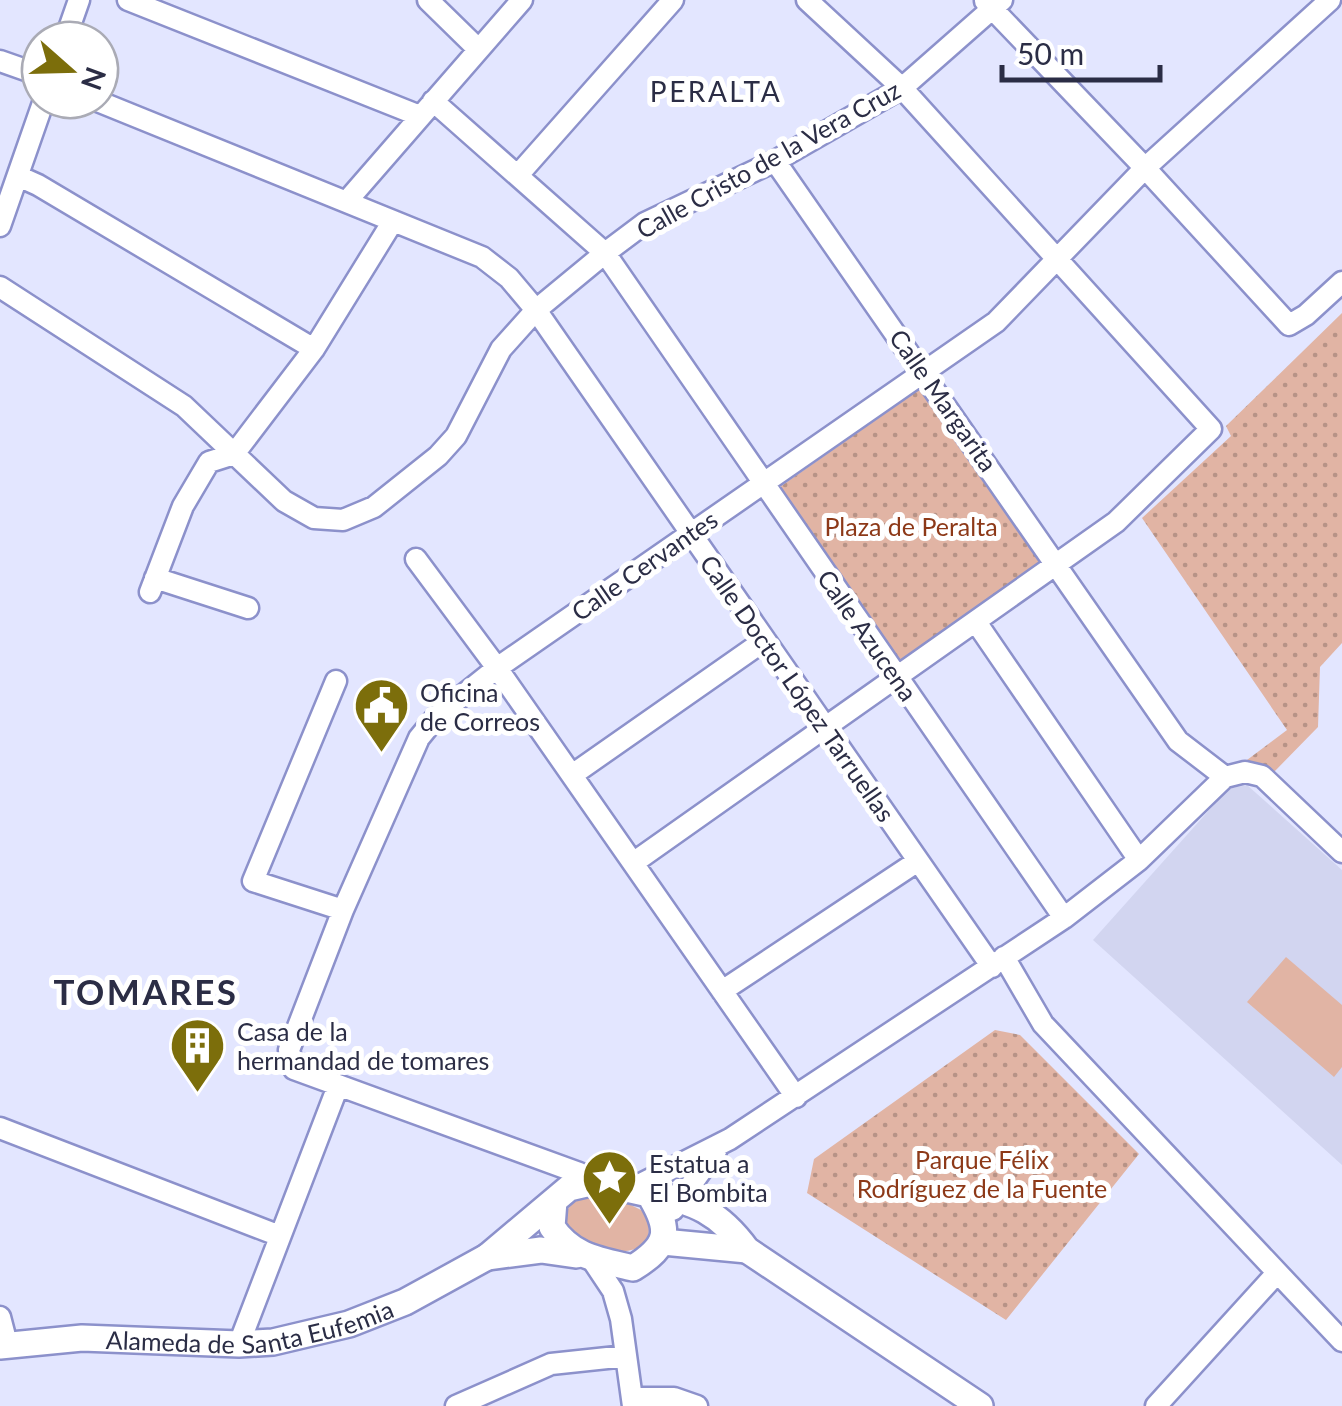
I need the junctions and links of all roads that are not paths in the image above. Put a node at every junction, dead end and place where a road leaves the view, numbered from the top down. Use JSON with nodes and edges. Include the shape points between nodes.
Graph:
{"nodes":[{"id":1,"x":128,"y":0,"type":"edge"},
{"id":2,"x":428,"y":0,"type":"edge"},
{"id":3,"x":522,"y":0,"type":"edge"},
{"id":4,"x":674,"y":0,"type":"edge"},
{"id":5,"x":806,"y":0,"type":"edge"},
{"id":6,"x":1330,"y":0,"type":"edge"},
{"id":7,"x":992,"y":3,"type":"edge"},
{"id":8,"x":477,"y":48,"type":"junction"},
{"id":9,"x":902,"y":88,"type":"junction"},
{"id":10,"x":426,"y":108,"type":"junction"},
{"id":11,"x":120,"y":110,"type":"edge"},
{"id":12,"x":37,"y":120,"type":"edge"},
{"id":13,"x":775,"y":161,"type":"junction"},
{"id":14,"x":1146,"y":168,"type":"junction"},
{"id":15,"x":518,"y":175,"type":"junction"},
{"id":16,"x":18,"y":176,"type":"junction"},
{"id":17,"x":347,"y":201,"type":"junction"},
{"id":18,"x":392,"y":221,"type":"junction"},
{"id":19,"x":0,"y":226,"type":"edge"},
{"id":20,"x":605,"y":254,"type":"junction"},
{"id":21,"x":1056,"y":256,"type":"junction"},
{"id":22,"x":1342,"y":282,"type":"edge"},
{"id":23,"x":0,"y":287,"type":"edge"},
{"id":24,"x":536,"y":310,"type":"junction"},
{"id":25,"x":314,"y":349,"type":"junction"},
{"id":26,"x":924,"y":371,"type":"junction"},
{"id":27,"x":234,"y":454,"type":"junction"},
{"id":28,"x":763,"y":483,"type":"junction"},
{"id":29,"x":691,"y":533,"type":"junction"},
{"id":30,"x":416,"y":559,"type":"dead end"},
{"id":31,"x":1058,"y":565,"type":"junction"},
{"id":32,"x":248,"y":608,"type":"dead end"},
{"id":33,"x":976,"y":622,"type":"junction"},
{"id":34,"x":765,"y":640,"type":"junction"},
{"id":35,"x":496,"y":668,"type":"junction"},
{"id":36,"x":897,"y":677,"type":"junction"},
{"id":37,"x":336,"y":681,"type":"dead end"},
{"id":38,"x":826,"y":728,"type":"junction"},
{"id":39,"x":572,"y":775,"type":"junction"},
{"id":40,"x":1225,"y":777,"type":"junction"},
{"id":41,"x":1340,"y":847,"type":"edge"},
{"id":42,"x":1140,"y":860,"type":"junction"},
{"id":43,"x":918,"y":862,"type":"junction"},
{"id":44,"x":633,"y":863,"type":"junction"},
{"id":45,"x":343,"y":910,"type":"junction"},
{"id":46,"x":1064,"y":918,"type":"junction"},
{"id":47,"x":998,"y":962,"type":"junction"},
{"id":48,"x":722,"y":991,"type":"junction"},
{"id":49,"x":338,"y":1086,"type":"junction"},
{"id":50,"x":796,"y":1097,"type":"junction"},
{"id":51,"x":0,"y":1128,"type":"edge"},
{"id":52,"x":721,"y":1144,"type":"junction"},
{"id":53,"x":595,"y":1182,"type":"junction"},
{"id":54,"x":639,"y":1192,"type":"junction"},
{"id":55,"x":684,"y":1199,"type":"junction"},
{"id":56,"x":554,"y":1201,"type":"junction"},
{"id":57,"x":664,"y":1230,"type":"junction"},
{"id":58,"x":280,"y":1236,"type":"junction"},
{"id":59,"x":748,"y":1250,"type":"junction"},
{"id":60,"x":487,"y":1256,"type":"junction"},
{"id":61,"x":586,"y":1257,"type":"junction"},
{"id":62,"x":633,"y":1268,"type":"junction"},
{"id":63,"x":1277,"y":1273,"type":"junction"},
{"id":64,"x":0,"y":1317,"type":"edge"},
{"id":65,"x":622,"y":1319,"type":"junction"},
{"id":66,"x":1342,"y":1342,"type":"edge"},
{"id":67,"x":239,"y":1344,"type":"junction"},
{"id":68,"x":4,"y":1345,"type":"edge"},
{"id":69,"x":626,"y":1356,"type":"junction"},
{"id":70,"x":632,"y":1402,"type":"edge"},
{"id":71,"x":456,"y":1406,"type":"edge"},
{"id":72,"x":697,"y":1406,"type":"edge"},
{"id":73,"x":980,"y":1406,"type":"edge"},
{"id":74,"x":1156,"y":1406,"type":"edge"}],
"edges":[{"from":1,"to":10,"type":"street","name":"Calle Azucena"},
{"from":2,"to":8,"type":"street"},
{"from":3,"to":8,"type":"street"},
{"from":4,"to":15,"type":"street"},
{"from":5,"to":9,"type":"street"},
{"from":6,"to":14,"type":"street","name":"Calle Cervantes"},
{"from":7,"to":9,"type":"street","name":"Calle Cristo de la Vera Cruz"},
{"from":7,"to":14,"type":"street"},
{"from":8,"to":10,"type":"street"},
{"from":9,"to":13,"type":"street","name":"Calle Cristo de la Vera Cruz"},
{"from":9,"to":21,"type":"street"},
{"from":10,"to":15,"type":"street","name":"Calle Azucena"},
{"from":10,"to":17,"type":"street"},
{"from":11,"to":17,"type":"street","name":"Calle Doctor López Tarruellas"},
{"from":12,"to":16,"type":"street"},
{"from":13,"to":20,"type":"street","name":"Calle Cristo de la Vera Cruz","via":[[646,223]]},
{"from":13,"to":26,"type":"street","name":"Calle Margarita"},
{"from":14,"to":21,"type":"street","name":"Calle Cervantes"},
{"from":14,"to":22,"type":"street","via":[[1289,325]]},
{"from":15,"to":20,"type":"street","name":"Calle Azucena"},
{"from":16,"to":19,"type":"street"},
{"from":16,"to":25,"type":"street"},
{"from":17,"to":18,"type":"street","name":"Calle Doctor López Tarruellas"},
{"from":18,"to":24,"type":"street","name":"Calle Doctor López Tarruellas","via":[[482,258]]},
{"from":18,"to":25,"type":"street"},
{"from":20,"to":24,"type":"street","name":"Calle Cristo de la Vera Cruz"},
{"from":20,"to":28,"type":"street","name":"Calle Azucena"},
{"from":21,"to":26,"type":"street","name":"Calle Cervantes","via":[[996,322]]},
{"from":21,"to":31,"type":"street","via":[[1212,429],[1116,522]]},
{"from":23,"to":27,"type":"street","name":"Calle Cristo de la Vera Cruz","via":[[184,406]]},
{"from":24,"to":27,"type":"street","name":"Calle Cristo de la Vera Cruz","via":[[501,349],[456,436],[374,507],[343,520],[314,518],[284,501]]},
{"from":24,"to":29,"type":"street","name":"Calle Doctor López Tarruellas"},
{"from":25,"to":27,"type":"street"},
{"from":26,"to":28,"type":"street","name":"Calle Cervantes"},
{"from":26,"to":31,"type":"street","name":"Calle Margarita"},
{"from":27,"to":32,"type":"street","via":[[209,462],[183,506],[153,585]]},
{"from":28,"to":29,"type":"street","name":"Calle Cervantes"},
{"from":28,"to":36,"type":"street","name":"Calle Azucena"},
{"from":29,"to":34,"type":"street","name":"Calle Doctor López Tarruellas"},
{"from":29,"to":35,"type":"street","name":"Calle Cervantes"},
{"from":30,"to":35,"type":"street"},
{"from":31,"to":33,"type":"street"},
{"from":31,"to":40,"type":"street","name":"Calle Margarita","via":[[1178,741]]},
{"from":33,"to":36,"type":"street"},
{"from":33,"to":42,"type":"street"},
{"from":34,"to":38,"type":"street","name":"Calle Doctor López Tarruellas"},
{"from":34,"to":39,"type":"street"},
{"from":35,"to":39,"type":"street"},
{"from":35,"to":45,"type":"street","name":"Calle Cervantes","via":[[419,738]]},
{"from":36,"to":38,"type":"street"},
{"from":36,"to":46,"type":"street","name":"Calle Azucena"},
{"from":37,"to":45,"type":"street","via":[[253,880]]},
{"from":38,"to":43,"type":"street","name":"Calle Doctor López Tarruellas"},
{"from":38,"to":44,"type":"street"},
{"from":39,"to":44,"type":"street"},
{"from":40,"to":41,"type":"street","via":[[1262,776]]},
{"from":40,"to":42,"type":"street"},
{"from":42,"to":46,"type":"street"},
{"from":43,"to":47,"type":"street","name":"Calle Doctor López Tarruellas"},
{"from":43,"to":48,"type":"street"},
{"from":44,"to":48,"type":"street"},
{"from":45,"to":49,"type":"street","name":"Calle Cervantes","via":[[289,1050],[294,1069]]},
{"from":46,"to":47,"type":"street"},
{"from":47,"to":50,"type":"street"},
{"from":47,"to":63,"type":"street","name":"Calle Doctor López Tarruellas","via":[[1043,1024]]},
{"from":48,"to":50,"type":"street"},
{"from":49,"to":53,"type":"street"},
{"from":49,"to":58,"type":"street"},
{"from":50,"to":52,"type":"street"},
{"from":51,"to":58,"type":"street"},
{"from":52,"to":54,"type":"street"},
{"from":52,"to":55,"type":"street"},
{"from":53,"to":54,"type":"street"},
{"from":53,"to":56,"type":"street","via":[[569,1188]]},
{"from":54,"to":55,"type":"street"},
{"from":54,"to":57,"type":"street"},
{"from":55,"to":57,"type":"street"},
{"from":55,"to":59,"type":"street"},
{"from":56,"to":60,"type":"street","name":"Alameda de Santa Eufemia"},
{"from":56,"to":61,"type":"street","via":[[552,1228],[564,1245]]},
{"from":57,"to":59,"type":"street"},
{"from":57,"to":62,"type":"street","via":[[652,1256]]},
{"from":58,"to":67,"type":"street"},
{"from":59,"to":73,"type":"street"},
{"from":60,"to":61,"type":"street","name":"Alameda de Santa Eufemia","via":[[541,1250]]},
{"from":60,"to":67,"type":"street","name":"Alameda de Santa Eufemia","via":[[405,1302],[349,1324]]},
{"from":61,"to":62,"type":"street"},
{"from":61,"to":65,"type":"street","via":[[613,1291]]},
{"from":62,"to":65,"type":"street"},
{"from":63,"to":66,"type":"street","name":"Calle Doctor López Tarruellas"},
{"from":63,"to":74,"type":"street"},
{"from":64,"to":68,"type":"street"},
{"from":65,"to":69,"type":"street"},
{"from":67,"to":68,"type":"street","name":"Alameda de Santa Eufemia","via":[[82,1338]]},
{"from":69,"to":70,"type":"street"},
{"from":69,"to":71,"type":"street","via":[[550,1364]]},
{"from":70,"to":72,"type":"street","via":[[674,1398]]}]}
